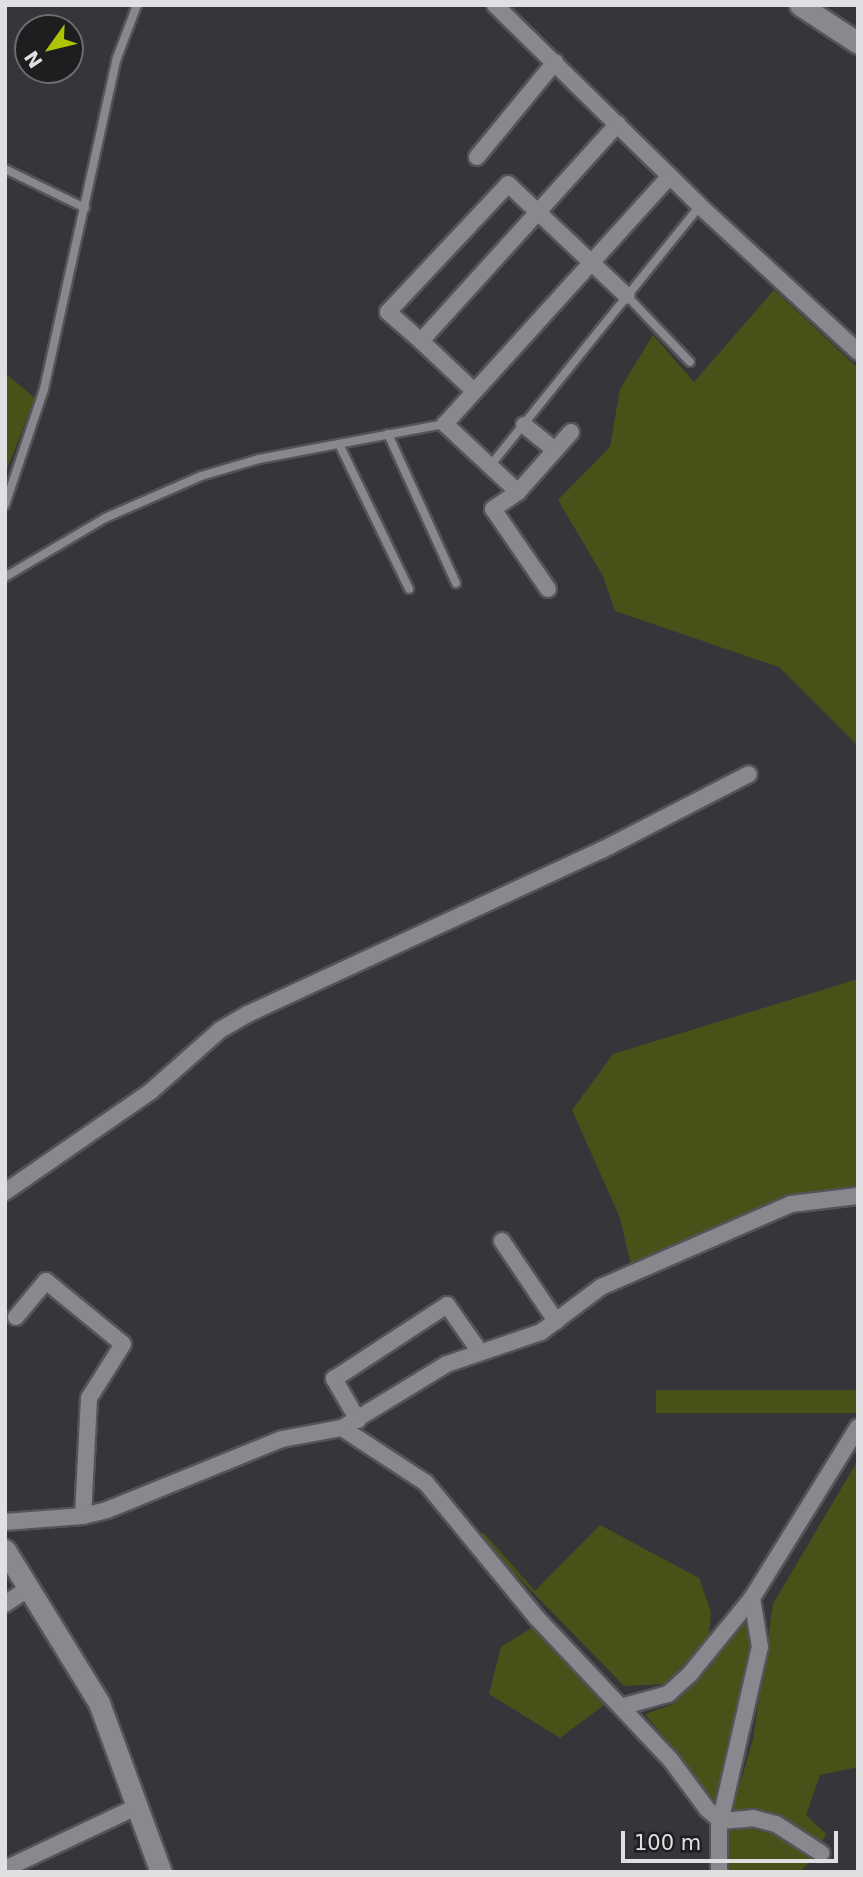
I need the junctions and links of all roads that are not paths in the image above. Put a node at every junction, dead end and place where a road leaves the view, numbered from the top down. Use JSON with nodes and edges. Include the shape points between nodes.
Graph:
{"nodes":[{"id":1,"x":495,"y":5,"type":"edge"},
{"id":2,"x":800,"y":5,"type":"edge"},
{"id":3,"x":136,"y":6,"type":"edge"},
{"id":4,"x":858,"y":43,"type":"edge"},
{"id":5,"x":555,"y":62,"type":"junction"},
{"id":6,"x":618,"y":124,"type":"junction"},
{"id":7,"x":478,"y":156,"type":"dead end"},
{"id":8,"x":5,"y":169,"type":"edge"},
{"id":9,"x":670,"y":176,"type":"junction"},
{"id":10,"x":700,"y":206,"type":"junction"},
{"id":11,"x":85,"y":208,"type":"junction"},
{"id":12,"x":537,"y":211,"type":"junction"},
{"id":13,"x":593,"y":262,"type":"junction"},
{"id":14,"x":627,"y":296,"type":"junction"},
{"id":15,"x":421,"y":341,"type":"junction"},
{"id":16,"x":858,"y":352,"type":"edge"},
{"id":17,"x":690,"y":362,"type":"dead end"},
{"id":18,"x":474,"y":391,"type":"junction"},
{"id":19,"x":445,"y":424,"type":"junction"},
{"id":20,"x":524,"y":425,"type":"junction"},
{"id":21,"x":571,"y":432,"type":"dead end"},
{"id":22,"x":388,"y":434,"type":"junction"},
{"id":23,"x":339,"y":444,"type":"junction"},
{"id":24,"x":555,"y":450,"type":"junction"},
{"id":25,"x":490,"y":466,"type":"junction"},
{"id":26,"x":518,"y":492,"type":"junction"},
{"id":27,"x":5,"y":505,"type":"edge"},
{"id":28,"x":5,"y":576,"type":"edge"},
{"id":29,"x":457,"y":583,"type":"dead end"},
{"id":30,"x":409,"y":589,"type":"dead end"},
{"id":31,"x":548,"y":589,"type":"dead end"},
{"id":32,"x":749,"y":774,"type":"dead end"},
{"id":33,"x":5,"y":1192,"type":"edge"},
{"id":34,"x":858,"y":1196,"type":"edge"},
{"id":35,"x":502,"y":1241,"type":"dead end"},
{"id":36,"x":16,"y":1317,"type":"dead end"},
{"id":37,"x":556,"y":1321,"type":"junction"},
{"id":38,"x":480,"y":1352,"type":"junction"},
{"id":39,"x":358,"y":1420,"type":"junction"},
{"id":40,"x":858,"y":1427,"type":"edge"},
{"id":41,"x":342,"y":1428,"type":"junction"},
{"id":42,"x":83,"y":1516,"type":"junction"},
{"id":43,"x":5,"y":1522,"type":"edge"},
{"id":44,"x":5,"y":1550,"type":"edge"},
{"id":45,"x":29,"y":1588,"type":"junction"},
{"id":46,"x":752,"y":1598,"type":"junction"},
{"id":47,"x":5,"y":1604,"type":"edge"},
{"id":48,"x":624,"y":1706,"type":"junction"},
{"id":49,"x":136,"y":1807,"type":"junction"},
{"id":50,"x":721,"y":1821,"type":"junction"},
{"id":51,"x":821,"y":1853,"type":"dead end"},
{"id":52,"x":5,"y":1869,"type":"edge"},
{"id":53,"x":162,"y":1872,"type":"edge"},
{"id":54,"x":719,"y":1872,"type":"edge"}],
"edges":[{"from":1,"to":5,"type":"street"},
{"from":2,"to":4,"type":"street"},
{"from":3,"to":11,"type":"lane","via":[[117,58]]},
{"from":5,"to":6,"type":"street"},
{"from":5,"to":7,"type":"street"},
{"from":6,"to":9,"type":"street"},
{"from":6,"to":12,"type":"street"},
{"from":8,"to":11,"type":"lane"},
{"from":9,"to":10,"type":"street"},
{"from":9,"to":13,"type":"street"},
{"from":10,"to":14,"type":"lane"},
{"from":10,"to":16,"type":"street"},
{"from":11,"to":27,"type":"lane","via":[[44,389]]},
{"from":12,"to":13,"type":"street"},
{"from":12,"to":15,"type":"street"},
{"from":12,"to":15,"type":"street","via":[[508,184],[388,312]]},
{"from":13,"to":14,"type":"street"},
{"from":13,"to":18,"type":"street"},
{"from":14,"to":17,"type":"lane"},
{"from":14,"to":20,"type":"lane"},
{"from":15,"to":18,"type":"street"},
{"from":18,"to":19,"type":"street"},
{"from":19,"to":22,"type":"lane"},
{"from":19,"to":25,"type":"street"},
{"from":20,"to":24,"type":"street"},
{"from":20,"to":25,"type":"lane"},
{"from":21,"to":24,"type":"street"},
{"from":22,"to":23,"type":"lane"},
{"from":22,"to":29,"type":"lane"},
{"from":23,"to":28,"type":"lane","via":[[259,459],[151,496]]},
{"from":23,"to":30,"type":"lane"},
{"from":24,"to":26,"type":"street"},
{"from":25,"to":26,"type":"street"},
{"from":26,"to":31,"type":"street","via":[[493,509]]},
{"from":32,"to":33,"type":"street","via":[[601,850],[248,1014],[200,1046],[150,1092]]},
{"from":34,"to":37,"type":"street","via":[[791,1204],[601,1287]]},
{"from":35,"to":37,"type":"street"},
{"from":36,"to":42,"type":"street","via":[[46,1282],[122,1344],[89,1398]]},
{"from":37,"to":38,"type":"street","via":[[510,1346]]},
{"from":38,"to":39,"type":"street","via":[[447,1364]]},
{"from":38,"to":39,"type":"street","via":[[447,1305],[334,1379]]},
{"from":39,"to":41,"type":"street"},
{"from":40,"to":46,"type":"street"},
{"from":41,"to":42,"type":"street","via":[[282,1440]]},
{"from":41,"to":48,"type":"street","via":[[426,1483],[536,1617]]},
{"from":42,"to":43,"type":"street"},
{"from":44,"to":45,"type":"street"},
{"from":45,"to":47,"type":"street"},
{"from":45,"to":49,"type":"street","via":[[99,1703]]},
{"from":46,"to":48,"type":"street","via":[[684,1681],[654,1700]]},
{"from":46,"to":50,"type":"street","via":[[760,1647]]},
{"from":48,"to":50,"type":"street"},
{"from":49,"to":52,"type":"street"},
{"from":49,"to":53,"type":"street"},
{"from":50,"to":51,"type":"street","via":[[753,1818],[776,1824]]},
{"from":50,"to":54,"type":"street"}]}
